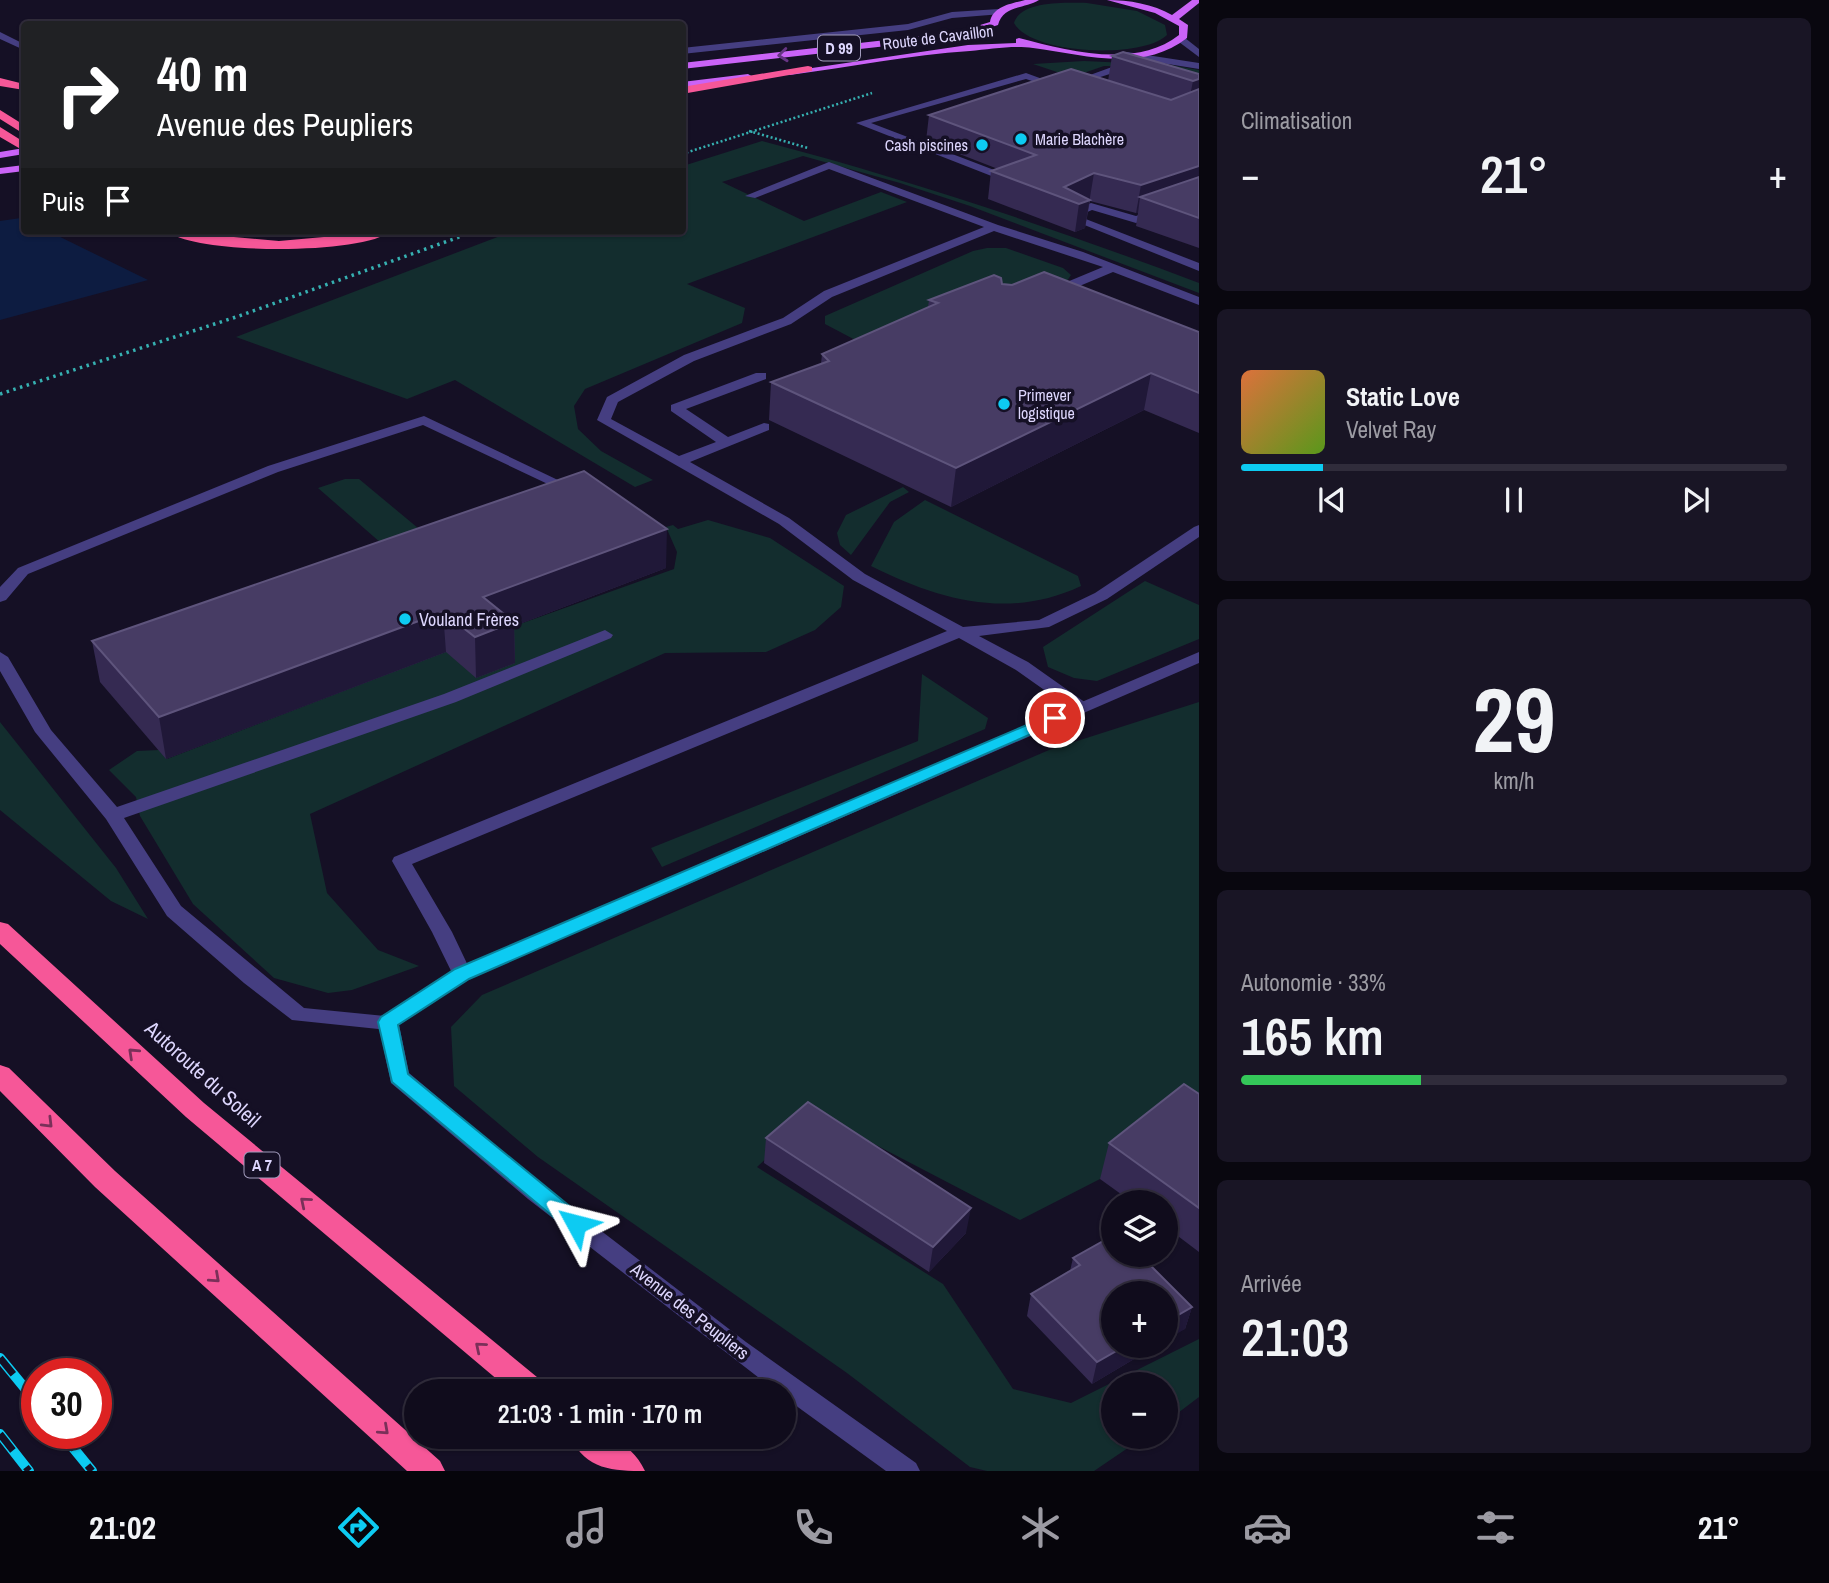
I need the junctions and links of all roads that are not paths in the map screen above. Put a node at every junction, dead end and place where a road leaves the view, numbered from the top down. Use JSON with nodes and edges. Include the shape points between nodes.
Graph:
{"nodes":[{"id":1,"x":1035,"y":0,"type":"edge"},
{"id":2,"x":1111,"y":0,"type":"edge"},
{"id":3,"x":1196,"y":0,"type":"edge"},
{"id":4,"x":999,"y":12,"type":"junction"},
{"id":5,"x":1174,"y":19,"type":"junction"},
{"id":6,"x":995,"y":23,"type":"junction"},
{"id":7,"x":0,"y":35,"type":"edge"},
{"id":8,"x":1182,"y":40,"type":"junction"},
{"id":9,"x":1030,"y":45,"type":"junction"},
{"id":10,"x":21,"y":46,"type":"edge"},
{"id":11,"x":686,"y":51,"type":"edge"},
{"id":12,"x":1199,"y":54,"type":"edge"},
{"id":13,"x":1127,"y":55,"type":"junction"},
{"id":14,"x":686,"y":66,"type":"edge"},
{"id":15,"x":1199,"y":66,"type":"edge"},
{"id":16,"x":808,"y":69,"type":"junction"},
{"id":17,"x":1140,"y":74,"type":"edge"},
{"id":18,"x":0,"y":82,"type":"edge"},
{"id":19,"x":686,"y":84,"type":"edge"},
{"id":20,"x":21,"y":87,"type":"edge"},
{"id":21,"x":1110,"y":87,"type":"edge"},
{"id":22,"x":686,"y":90,"type":"edge"},
{"id":23,"x":1041,"y":97,"type":"edge"},
{"id":24,"x":0,"y":114,"type":"edge"},
{"id":25,"x":21,"y":128,"type":"edge"},
{"id":26,"x":0,"y":131,"type":"edge"},
{"id":27,"x":929,"y":132,"type":"edge"},
{"id":28,"x":905,"y":140,"type":"junction"},
{"id":29,"x":21,"y":147,"type":"edge"},
{"id":30,"x":21,"y":150,"type":"edge"},
{"id":31,"x":0,"y":155,"type":"edge"},
{"id":32,"x":21,"y":168,"type":"edge"},
{"id":33,"x":0,"y":171,"type":"edge"},
{"id":34,"x":998,"y":175,"type":"edge"},
{"id":35,"x":751,"y":195,"type":"dead end"},
{"id":36,"x":1199,"y":196,"type":"edge"},
{"id":37,"x":994,"y":227,"type":"junction"},
{"id":38,"x":196,"y":235,"type":"edge"},
{"id":39,"x":367,"y":235,"type":"edge"},
{"id":40,"x":1114,"y":267,"type":"junction"},
{"id":41,"x":1199,"y":267,"type":"edge"},
{"id":42,"x":1040,"y":298,"type":"edge"},
{"id":43,"x":1199,"y":301,"type":"edge"},
{"id":44,"x":761,"y":376,"type":"dead end"},
{"id":45,"x":764,"y":426,"type":"dead end"},
{"id":46,"x":726,"y":442,"type":"junction"},
{"id":47,"x":678,"y":462,"type":"junction"},
{"id":48,"x":585,"y":497,"type":"edge"},
{"id":49,"x":1199,"y":530,"type":"edge"},
{"id":50,"x":0,"y":597,"type":"edge"},
{"id":51,"x":957,"y":633,"type":"junction"},
{"id":52,"x":606,"y":635,"type":"dead end"},
{"id":53,"x":0,"y":657,"type":"edge"},
{"id":54,"x":1199,"y":657,"type":"edge"},
{"id":55,"x":1080,"y":707,"type":"junction"},
{"id":56,"x":113,"y":815,"type":"junction"},
{"id":57,"x":0,"y":930,"type":"edge"},
{"id":58,"x":462,"y":974,"type":"junction"},
{"id":59,"x":388,"y":1022,"type":"junction"},
{"id":60,"x":0,"y":1075,"type":"edge"},
{"id":61,"x":518,"y":1379,"type":"edge"},
{"id":62,"x":601,"y":1449,"type":"edge"},
{"id":63,"x":429,"y":1471,"type":"edge"},
{"id":64,"x":629,"y":1471,"type":"edge"},
{"id":65,"x":907,"y":1471,"type":"edge"}],
"edges":[{"from":1,"to":4,"type":"main road"},
{"from":2,"to":5,"type":"main road","via":[[1147,7]]},
{"from":3,"to":5,"type":"main road"},
{"from":4,"to":6,"type":"main road"},
{"from":4,"to":11,"type":"street","via":[[952,15],[908,27]]},
{"from":5,"to":8,"type":"main road","via":[[1185,29]]},
{"from":6,"to":9,"type":"main road","via":[[1009,37]]},
{"from":6,"to":14,"type":"main road","name":"Route de Cavaillon","number":"D 99","one_way":true,"via":[[958,35]]},
{"from":7,"to":10,"type":"street"},
{"from":8,"to":12,"type":"street"},
{"from":8,"to":13,"type":"main road","via":[[1167,48]]},
{"from":9,"to":13,"type":"main road","via":[[1072,54]]},
{"from":9,"to":16,"type":"main road","name":"Route de Cavaillon","number":"D 99","via":[[968,48]]},
{"from":13,"to":15,"type":"street"},
{"from":16,"to":19,"type":"main road","name":"Route de Cavaillon","number":"D 99"},
{"from":16,"to":22,"type":"highway"},
{"from":17,"to":21,"type":"street","via":[[1112,70],[1084,79]]},
{"from":18,"to":20,"type":"highway"},
{"from":23,"to":28,"type":"street","via":[[1066,89],[1026,76],[861,123]]},
{"from":24,"to":25,"type":"highway"},
{"from":26,"to":29,"type":"highway"},
{"from":27,"to":28,"type":"street"},
{"from":28,"to":34,"type":"street"},
{"from":30,"to":31,"type":"main road"},
{"from":32,"to":33,"type":"main road"},
{"from":35,"to":37,"type":"street","via":[[829,165]]},
{"from":36,"to":41,"type":"street","via":[[1136,220],[1091,206],[1068,216]]},
{"from":37,"to":40,"type":"street"},
{"from":37,"to":47,"type":"street","via":[[828,295],[787,321],[689,358],[612,400],[604,420]]},
{"from":38,"to":39,"type":"highway","via":[[247,244],[341,241]]},
{"from":40,"to":42,"type":"street"},
{"from":40,"to":43,"type":"street"},
{"from":44,"to":46,"type":"street","via":[[676,408]]},
{"from":45,"to":46,"type":"street"},
{"from":46,"to":47,"type":"street"},
{"from":47,"to":51,"type":"street","via":[[784,521],[859,577]]},
{"from":48,"to":50,"type":"street","via":[[424,420],[273,470],[93,541],[23,571]]},
{"from":49,"to":51,"type":"street","via":[[1101,596],[1043,624]]},
{"from":51,"to":55,"type":"street","via":[[1022,666]]},
{"from":51,"to":58,"type":"street","via":[[401,861]]},
{"from":52,"to":56,"type":"street","via":[[450,698]]},
{"from":53,"to":56,"type":"street","via":[[44,732]]},
{"from":54,"to":55,"type":"street"},
{"from":55,"to":58,"type":"street"},
{"from":56,"to":59,"type":"street","via":[[174,911],[260,986],[299,1015]]},
{"from":61,"to":57,"type":"highway","name":"Autoroute du Soleil","number":"A 7","one_way":true,"via":[[195,1110]]},
{"from":58,"to":59,"type":"street"},
{"from":59,"to":65,"type":"street","name":"Avenue des Peupliers","via":[[399,1077],[536,1193],[737,1349]]},
{"from":60,"to":63,"type":"highway","one_way":true,"via":[[105,1180]]},
{"from":62,"to":64,"type":"highway"}]}
